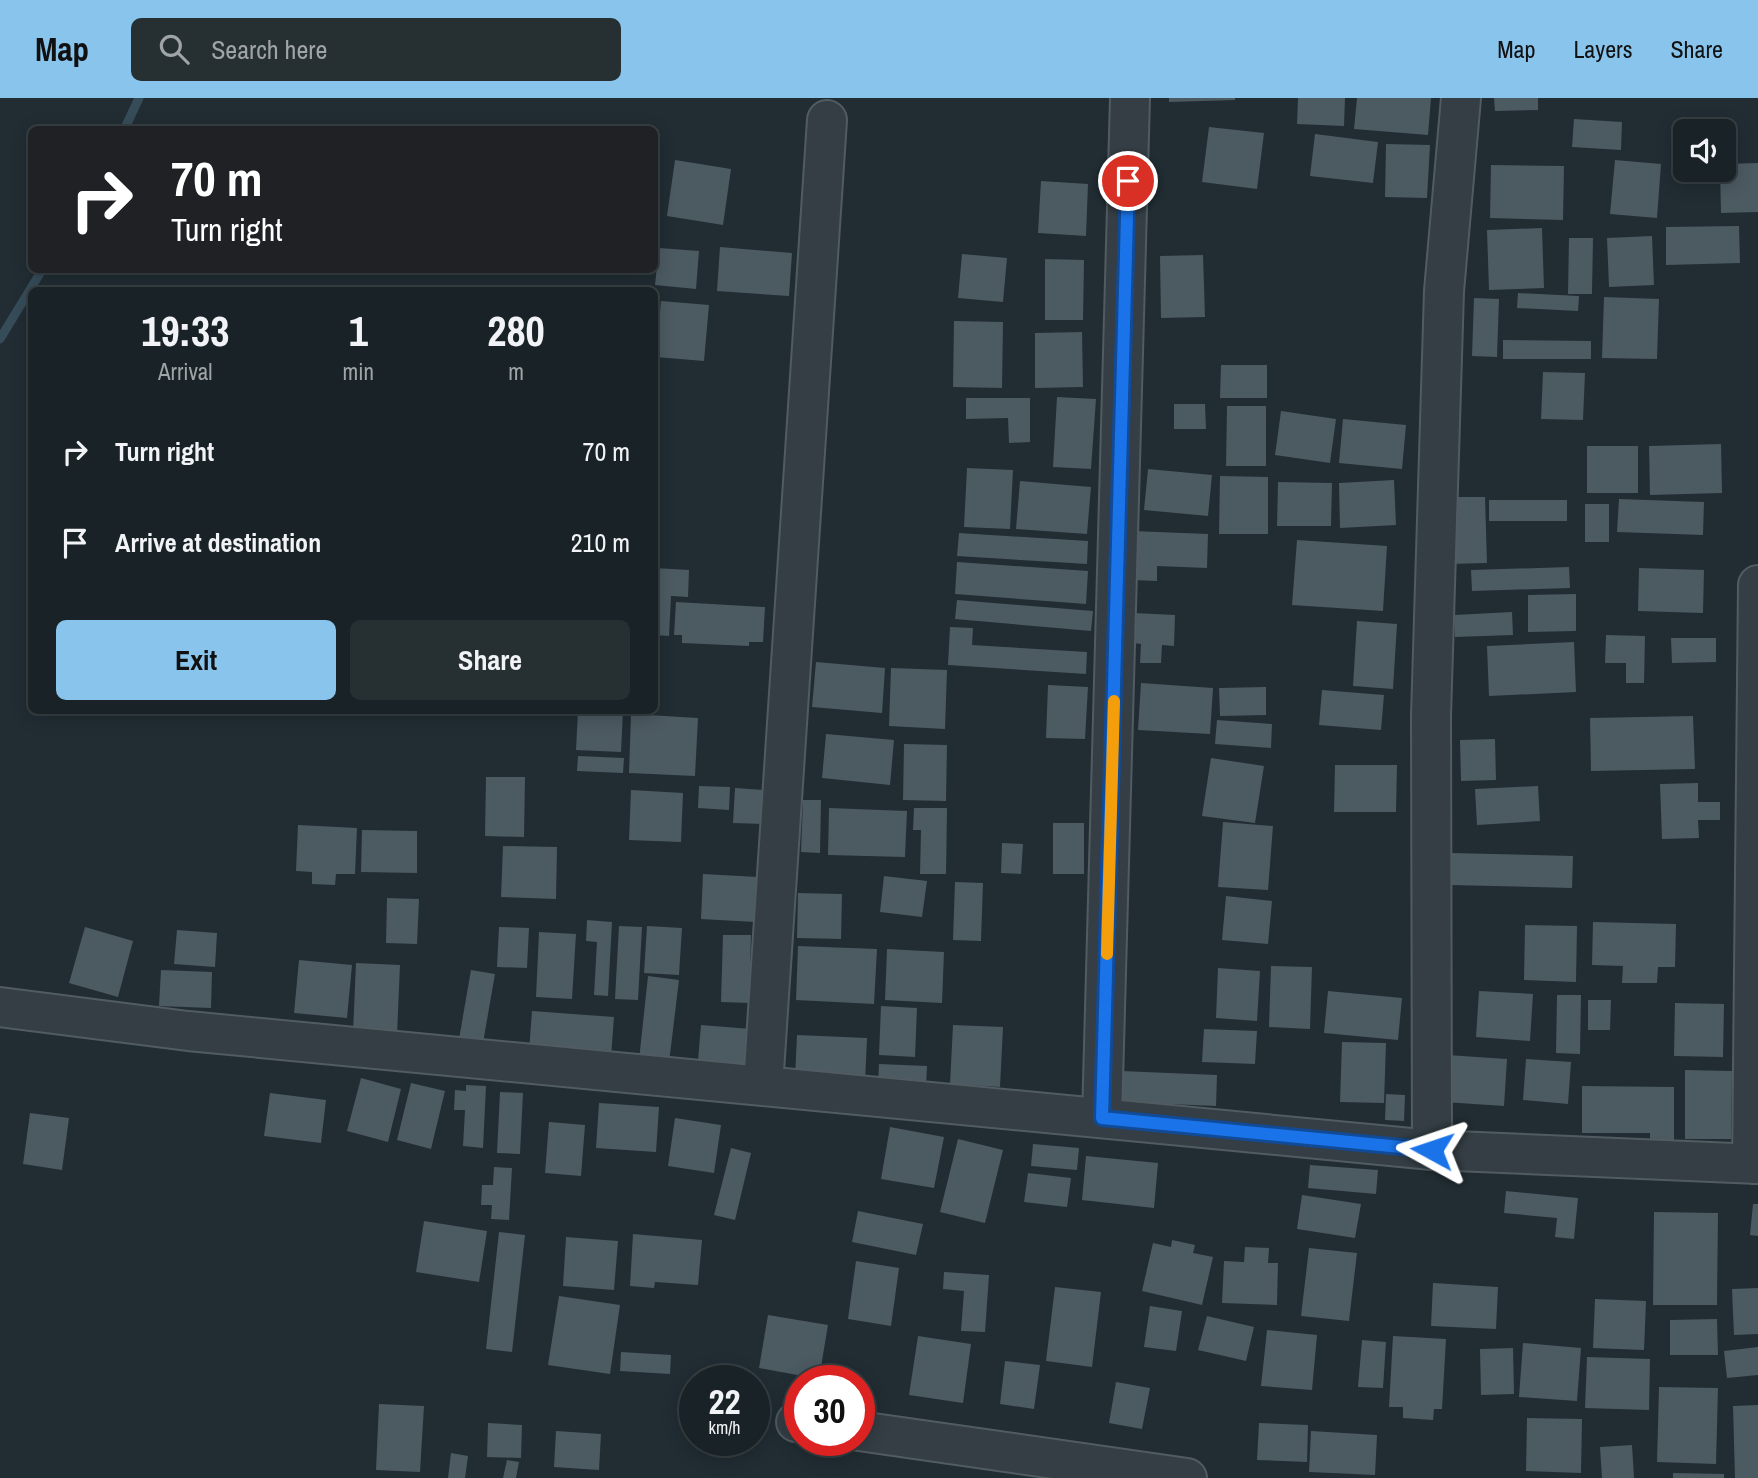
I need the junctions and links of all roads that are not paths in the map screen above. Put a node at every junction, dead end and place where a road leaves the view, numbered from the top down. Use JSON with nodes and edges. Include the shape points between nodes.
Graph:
{"nodes":[{"id":1,"x":1130,"y":98,"type":"edge"},
{"id":2,"x":1461,"y":98,"type":"edge"},
{"id":3,"x":827,"y":120,"type":"dead end"},
{"id":4,"x":1758,"y":585,"type":"edge"},
{"id":5,"x":0,"y":1007,"type":"edge"},
{"id":6,"x":762,"y":1086,"type":"junction"},
{"id":7,"x":1102,"y":1118,"type":"junction"},
{"id":8,"x":1432,"y":1150,"type":"junction"},
{"id":9,"x":1755,"y":1164,"type":"edge"},
{"id":10,"x":875,"y":1433,"type":"edge"},
{"id":11,"x":1187,"y":1478,"type":"edge"}],
"edges":[{"from":1,"to":7,"type":"street"},
{"from":2,"to":8,"type":"street","via":[[1444,291],[1431,716]]},
{"from":3,"to":6,"type":"street"},
{"from":4,"to":9,"type":"street"},
{"from":5,"to":6,"type":"street","via":[[188,1031]]},
{"from":6,"to":7,"type":"street"},
{"from":7,"to":8,"type":"street"},
{"from":8,"to":9,"type":"street"},
{"from":10,"to":11,"type":"street"}]}
